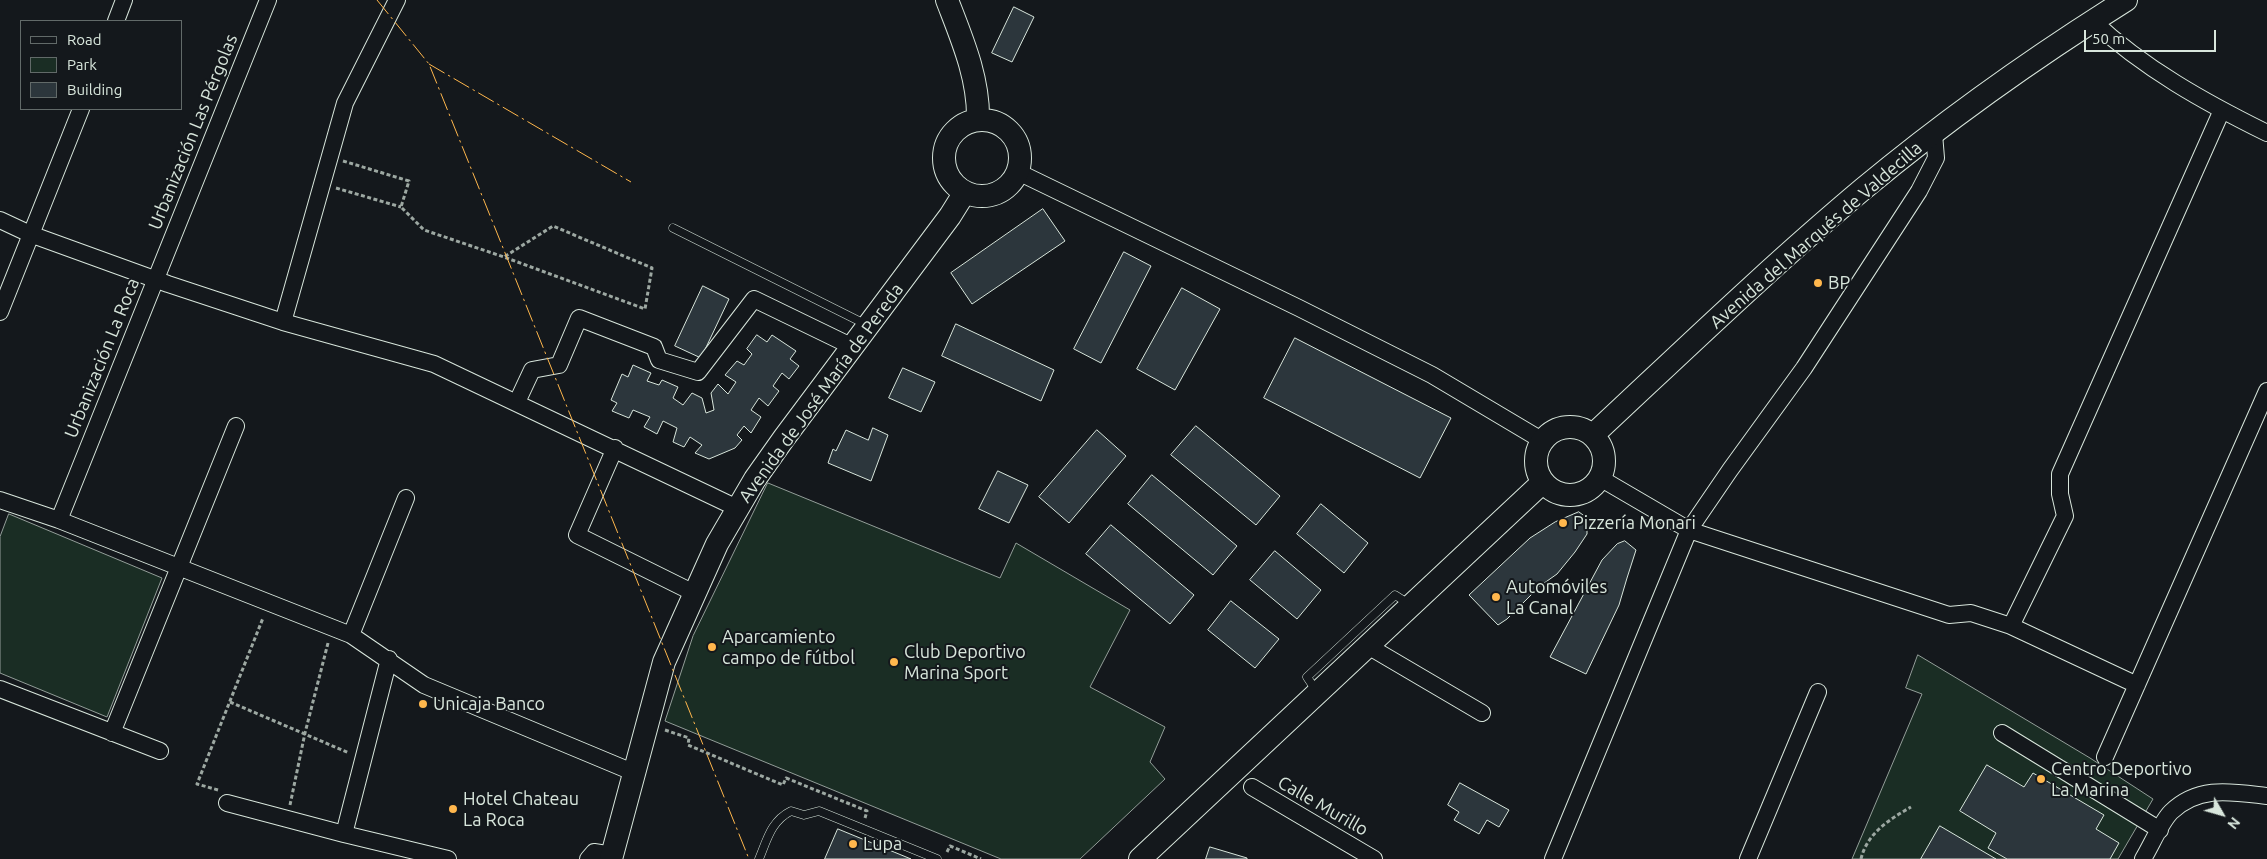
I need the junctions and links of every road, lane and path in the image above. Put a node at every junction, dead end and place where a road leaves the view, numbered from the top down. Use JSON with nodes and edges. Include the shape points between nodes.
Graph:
{"nodes":[{"id":1,"x":124,"y":0,"type":"edge"},
{"id":2,"x":268,"y":0,"type":"edge"},
{"id":3,"x":397,"y":0,"type":"edge"},
{"id":4,"x":947,"y":0,"type":"edge"},
{"id":5,"x":2126,"y":0,"type":"edge"},
{"id":6,"x":116,"y":20,"type":"edge"},
{"id":7,"x":2093,"y":21,"type":"junction"},
{"id":8,"x":80,"y":110,"type":"edge"},
{"id":9,"x":2222,"y":110,"type":"junction"},
{"id":10,"x":978,"y":120,"type":"junction"},
{"id":11,"x":2267,"y":133,"type":"edge"},
{"id":12,"x":1934,"y":134,"type":"junction"},
{"id":13,"x":328,"y":157,"type":"junction"},
{"id":14,"x":1018,"y":172,"type":"junction"},
{"id":15,"x":321,"y":183,"type":"junction"},
{"id":16,"x":965,"y":192,"type":"junction"},
{"id":17,"x":402,"y":208,"type":"junction"},
{"id":18,"x":0,"y":220,"type":"edge"},
{"id":19,"x":673,"y":228,"type":"dead end"},
{"id":20,"x":30,"y":234,"type":"junction"},
{"id":21,"x":504,"y":257,"type":"junction"},
{"id":22,"x":157,"y":279,"type":"junction"},
{"id":23,"x":0,"y":312,"type":"edge"},
{"id":24,"x":283,"y":322,"type":"junction"},
{"id":25,"x":870,"y":326,"type":"junction"},
{"id":26,"x":853,"y":347,"type":"junction"},
{"id":27,"x":2267,"y":391,"type":"edge"},
{"id":28,"x":517,"y":402,"type":"junction"},
{"id":29,"x":236,"y":426,"type":"dead end"},
{"id":30,"x":1593,"y":436,"type":"junction"},
{"id":31,"x":1542,"y":441,"type":"junction"},
{"id":32,"x":615,"y":448,"type":"junction"},
{"id":33,"x":1600,"y":478,"type":"junction"},
{"id":34,"x":1543,"y":482,"type":"junction"},
{"id":35,"x":406,"y":498,"type":"dead end"},
{"id":36,"x":0,"y":500,"type":"edge"},
{"id":37,"x":737,"y":508,"type":"junction"},
{"id":38,"x":59,"y":520,"type":"junction"},
{"id":39,"x":1689,"y":530,"type":"junction"},
{"id":40,"x":178,"y":568,"type":"junction"},
{"id":41,"x":694,"y":593,"type":"junction"},
{"id":42,"x":269,"y":603,"type":"junction"},
{"id":43,"x":1411,"y":606,"type":"junction"},
{"id":44,"x":2011,"y":626,"type":"junction"},
{"id":45,"x":332,"y":628,"type":"junction"},
{"id":46,"x":351,"y":635,"type":"junction"},
{"id":47,"x":1368,"y":646,"type":"junction"},
{"id":48,"x":389,"y":659,"type":"junction"},
{"id":49,"x":2137,"y":685,"type":"junction"},
{"id":50,"x":0,"y":689,"type":"edge"},
{"id":51,"x":1818,"y":692,"type":"dead end"},
{"id":52,"x":1318,"y":693,"type":"junction"},
{"id":53,"x":230,"y":702,"type":"junction"},
{"id":54,"x":1482,"y":713,"type":"dead end"},
{"id":55,"x":647,"y":724,"type":"junction"},
{"id":56,"x":112,"y":733,"type":"junction"},
{"id":57,"x":305,"y":733,"type":"junction"},
{"id":58,"x":2002,"y":734,"type":"dead end"},
{"id":59,"x":160,"y":751,"type":"dead end"},
{"id":60,"x":2105,"y":757,"type":"dead end"},
{"id":61,"x":363,"y":759,"type":"junction"},
{"id":62,"x":635,"y":773,"type":"junction"},
{"id":63,"x":1252,"y":787,"type":"dead end"},
{"id":64,"x":2267,"y":796,"type":"edge"},
{"id":65,"x":227,"y":803,"type":"joint"},
{"id":66,"x":1911,"y":807,"type":"dead end"},
{"id":67,"x":287,"y":819,"type":"junction"},
{"id":68,"x":873,"y":821,"type":"dead end"},
{"id":69,"x":2160,"y":830,"type":"junction"},
{"id":70,"x":344,"y":834,"type":"junction"},
{"id":71,"x":940,"y":849,"type":"dead end"},
{"id":72,"x":612,"y":857,"type":"edge"},
{"id":73,"x":448,"y":859,"type":"edge"},
{"id":74,"x":588,"y":859,"type":"edge"},
{"id":75,"x":759,"y":859,"type":"edge"},
{"id":76,"x":937,"y":859,"type":"edge"},
{"id":77,"x":982,"y":859,"type":"edge"},
{"id":78,"x":1140,"y":859,"type":"edge"},
{"id":79,"x":1374,"y":859,"type":"edge"},
{"id":80,"x":1553,"y":859,"type":"edge"},
{"id":81,"x":1748,"y":859,"type":"edge"},
{"id":82,"x":1861,"y":859,"type":"edge"},
{"id":83,"x":2143,"y":859,"type":"edge"}],
"edges":[{"from":1,"to":6,"type":"street"},
{"from":2,"to":22,"type":"street","name":"Urbanización Las Pérgolas","via":[[187,196]]},
{"from":3,"to":13,"type":"street","via":[[345,103]]},
{"from":4,"to":10,"type":"main road","via":[[970,63],[979,103]]},
{"from":5,"to":7,"type":"main road","name":"Avenida del Marqués de Valdecilla"},
{"from":7,"to":9,"type":"street","via":[[2116,43]]},
{"from":7,"to":12,"type":"main road","name":"Avenida del Marqués de Valdecilla","via":[[1999,84]]},
{"from":8,"to":20,"type":"street"},
{"from":9,"to":11,"type":"street"},
{"from":9,"to":44,"type":"street","via":[[2060,474],[2064,516]]},
{"from":10,"to":14,"type":"main road","via":[[1003,126],[1013,135],[1019,146]]},
{"from":10,"to":16,"type":"main road","via":[[957,130],[945,151],[948,175]]},
{"from":12,"to":30,"type":"main road","name":"Avenida del Marqués de Valdecilla","via":[[1776,265]]},
{"from":12,"to":39,"type":"street","via":[[1936,158],[1919,191],[1804,368]]},
{"from":13,"to":15,"type":"street"},
{"from":13,"to":17,"type":"path","via":[[409,181]]},
{"from":14,"to":16,"type":"main road","via":[[1011,183],[995,193],[977,196]]},
{"from":14,"to":31,"type":"street","via":[[1432,375]]},
{"from":15,"to":17,"type":"path"},
{"from":15,"to":24,"type":"street"},
{"from":16,"to":25,"type":"main road","name":"Avenida de José María de Pereda"},
{"from":17,"to":21,"type":"path","via":[[424,230]]},
{"from":18,"to":20,"type":"street","name":"Urbanización La Roca"},
{"from":19,"to":25,"type":"lane"},
{"from":20,"to":22,"type":"street","name":"Urbanización La Roca"},
{"from":20,"to":23,"type":"street"},
{"from":21,"to":21,"type":"path","via":[[532,267],[645,309],[652,268],[553,226]]},
{"from":22,"to":24,"type":"street"},
{"from":22,"to":38,"type":"street","name":"Urbanización La Roca"},
{"from":24,"to":28,"type":"street","via":[[434,364]]},
{"from":25,"to":26,"type":"main road","name":"Avenida de José María de Pereda"},
{"from":26,"to":28,"type":"street","via":[[754,300],[698,372],[659,360],[654,347],[578,318],[558,365],[532,370]]},
{"from":26,"to":37,"type":"main road","name":"Avenida de José María de Pereda","via":[[784,438]]},
{"from":27,"to":49,"type":"street"},
{"from":28,"to":32,"type":"street"},
{"from":29,"to":40,"type":"street"},
{"from":30,"to":31,"type":"main road","via":[[1584,430],[1561,428]]},
{"from":30,"to":33,"type":"main road","via":[[1604,455]]},
{"from":31,"to":34,"type":"main road","via":[[1536,462]]},
{"from":32,"to":37,"type":"street"},
{"from":32,"to":41,"type":"street","via":[[577,535]]},
{"from":33,"to":34,"type":"main road","via":[[1584,493],[1573,495],[1552,490]]},
{"from":33,"to":39,"type":"street"},
{"from":34,"to":43,"type":"main road"},
{"from":35,"to":46,"type":"street"},
{"from":36,"to":38,"type":"street"},
{"from":37,"to":41,"type":"main road","name":"Avenida de José María de Pereda"},
{"from":38,"to":40,"type":"street"},
{"from":39,"to":44,"type":"street","via":[[1949,616],[1971,613]]},
{"from":39,"to":80,"type":"street"},
{"from":40,"to":42,"type":"street"},
{"from":40,"to":56,"type":"street"},
{"from":41,"to":55,"type":"main road","name":"Avenida de José María de Pereda","via":[[664,662]]},
{"from":42,"to":45,"type":"street"},
{"from":42,"to":53,"type":"path"},
{"from":43,"to":47,"type":"main road"},
{"from":43,"to":52,"type":"lane","via":[[1395,595],[1307,677]]},
{"from":44,"to":49,"type":"street"},
{"from":45,"to":46,"type":"street"},
{"from":45,"to":57,"type":"path"},
{"from":46,"to":48,"type":"street"},
{"from":47,"to":52,"type":"main road"},
{"from":47,"to":54,"type":"street"},
{"from":48,"to":61,"type":"street"},
{"from":48,"to":62,"type":"street","via":[[424,685]]},
{"from":49,"to":60,"type":"street"},
{"from":50,"to":56,"type":"street"},
{"from":51,"to":81,"type":"street"},
{"from":52,"to":78,"type":"main road"},
{"from":53,"to":57,"type":"path"},
{"from":53,"to":65,"type":"path","via":[[197,784],[220,791]]},
{"from":55,"to":62,"type":"main road","name":"Avenida de José María de Pereda"},
{"from":55,"to":68,"type":"path","via":[[689,738],[688,745],[783,785],[786,778],[867,811],[865,818]]},
{"from":56,"to":59,"type":"street"},
{"from":57,"to":61,"type":"path"},
{"from":57,"to":67,"type":"path"},
{"from":58,"to":69,"type":"street"},
{"from":61,"to":70,"type":"street"},
{"from":62,"to":72,"type":"main road","name":"Avenida de José María de Pereda"},
{"from":63,"to":79,"type":"street","name":"Calle Murillo"},
{"from":64,"to":69,"type":"street","via":[[2210,791],[2194,796],[2171,812]]},
{"from":65,"to":67,"type":"street"},
{"from":66,"to":82,"type":"path","via":[[1873,835]]},
{"from":67,"to":70,"type":"street"},
{"from":69,"to":83,"type":"street"},
{"from":70,"to":73,"type":"street"},
{"from":71,"to":77,"type":"path","via":[[948,853],[950,846]]},
{"from":72,"to":74,"type":"street","via":[[594,852]]},
{"from":75,"to":76,"type":"lane","via":[[772,827],[791,811],[804,815],[819,811]]}]}
